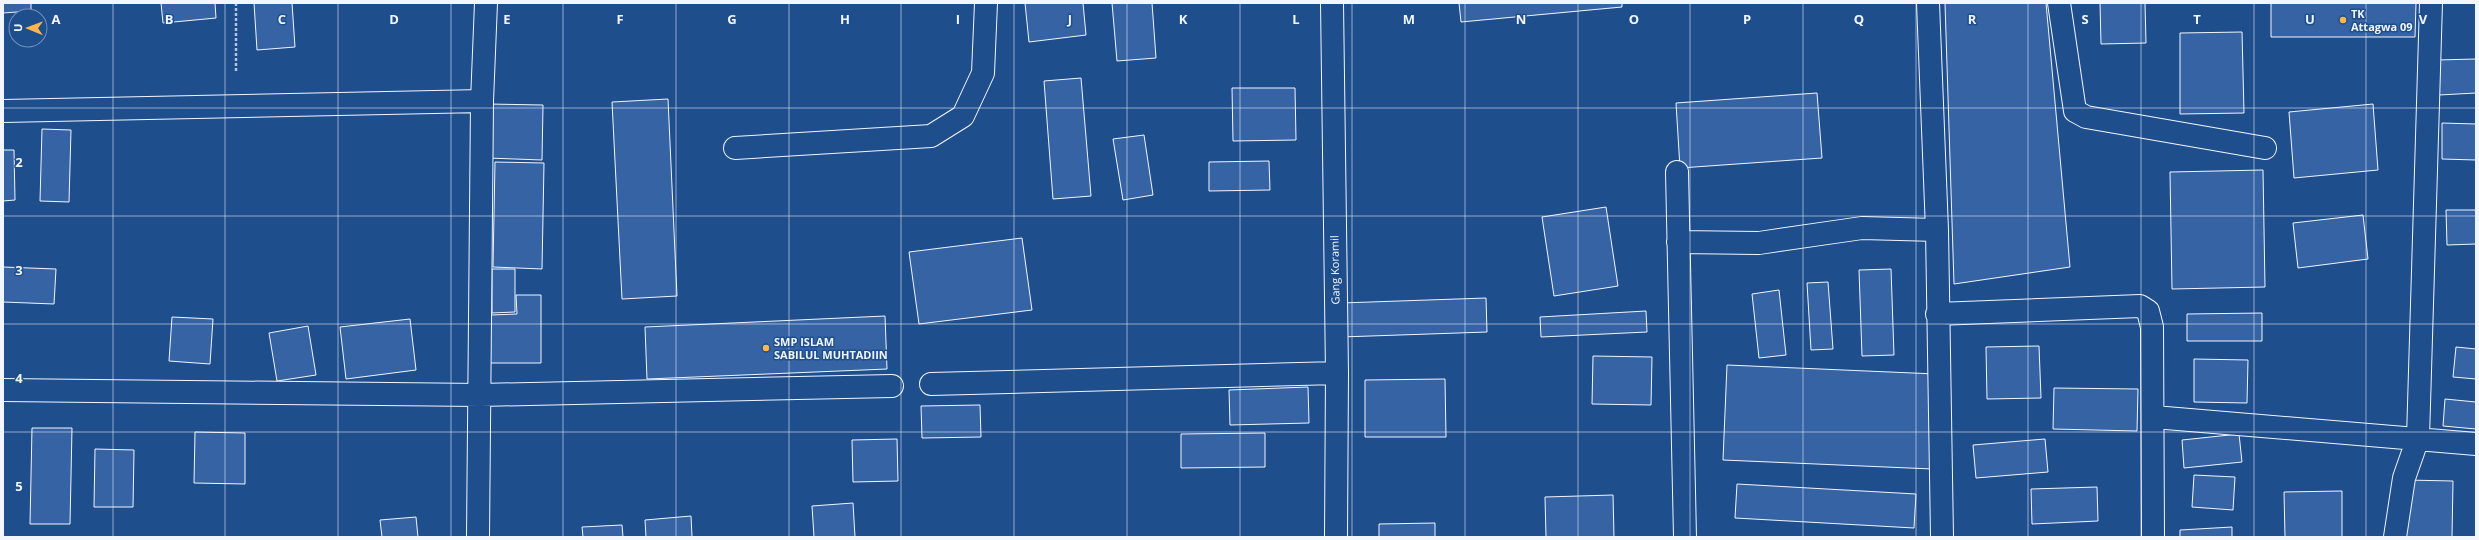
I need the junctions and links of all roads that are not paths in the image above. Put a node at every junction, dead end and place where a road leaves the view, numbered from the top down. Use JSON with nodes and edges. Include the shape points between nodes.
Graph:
{"nodes":[{"id":1,"x":486,"y":3,"type":"edge"},
{"id":2,"x":986,"y":3,"type":"edge"},
{"id":3,"x":1332,"y":3,"type":"edge"},
{"id":4,"x":1928,"y":3,"type":"edge"},
{"id":5,"x":2059,"y":3,"type":"edge"},
{"id":6,"x":2431,"y":3,"type":"edge"},
{"id":7,"x":482,"y":101,"type":"junction"},
{"id":8,"x":3,"y":112,"type":"edge"},
{"id":9,"x":735,"y":148,"type":"dead end"},
{"id":10,"x":2265,"y":148,"type":"dead end"},
{"id":11,"x":1677,"y":172,"type":"dead end"},
{"id":12,"x":1937,"y":230,"type":"junction"},
{"id":13,"x":1678,"y":242,"type":"junction"},
{"id":14,"x":1937,"y":314,"type":"junction"},
{"id":15,"x":1337,"y":373,"type":"junction"},
{"id":16,"x":931,"y":384,"type":"dead end"},
{"id":17,"x":892,"y":386,"type":"dead end"},
{"id":18,"x":3,"y":390,"type":"edge"},
{"id":19,"x":481,"y":395,"type":"junction"},
{"id":20,"x":2154,"y":417,"type":"junction"},
{"id":21,"x":2418,"y":438,"type":"junction"},
{"id":22,"x":2476,"y":444,"type":"edge"},
{"id":23,"x":478,"y":537,"type":"edge"},
{"id":24,"x":1336,"y":537,"type":"edge"},
{"id":25,"x":1685,"y":537,"type":"edge"},
{"id":26,"x":1942,"y":537,"type":"edge"},
{"id":27,"x":2153,"y":537,"type":"edge"},
{"id":28,"x":2395,"y":537,"type":"edge"}],
"edges":[{"from":1,"to":7,"type":"street"},
{"from":2,"to":9,"type":"street","via":[[984,73],[963,116],[931,136]]},
{"from":3,"to":15,"type":"street","name":"Gang Koramil"},
{"from":4,"to":12,"type":"street"},
{"from":5,"to":10,"type":"street","via":[[2075,110],[2086,117]]},
{"from":6,"to":21,"type":"street"},
{"from":7,"to":8,"type":"street"},
{"from":7,"to":19,"type":"street"},
{"from":11,"to":13,"type":"street"},
{"from":12,"to":13,"type":"street","via":[[1862,228],[1759,243]]},
{"from":12,"to":14,"type":"street"},
{"from":13,"to":25,"type":"street"},
{"from":14,"to":20,"type":"street","via":[[2140,306],[2148,311],[2152,327]]},
{"from":14,"to":26,"type":"street"},
{"from":15,"to":16,"type":"street"},
{"from":15,"to":24,"type":"street","name":"Gang Koramil"},
{"from":17,"to":19,"type":"street"},
{"from":18,"to":19,"type":"street"},
{"from":19,"to":23,"type":"street"},
{"from":20,"to":21,"type":"street"},
{"from":20,"to":27,"type":"street"},
{"from":21,"to":22,"type":"street"},
{"from":21,"to":28,"type":"street","via":[[2404,478]]}]}
